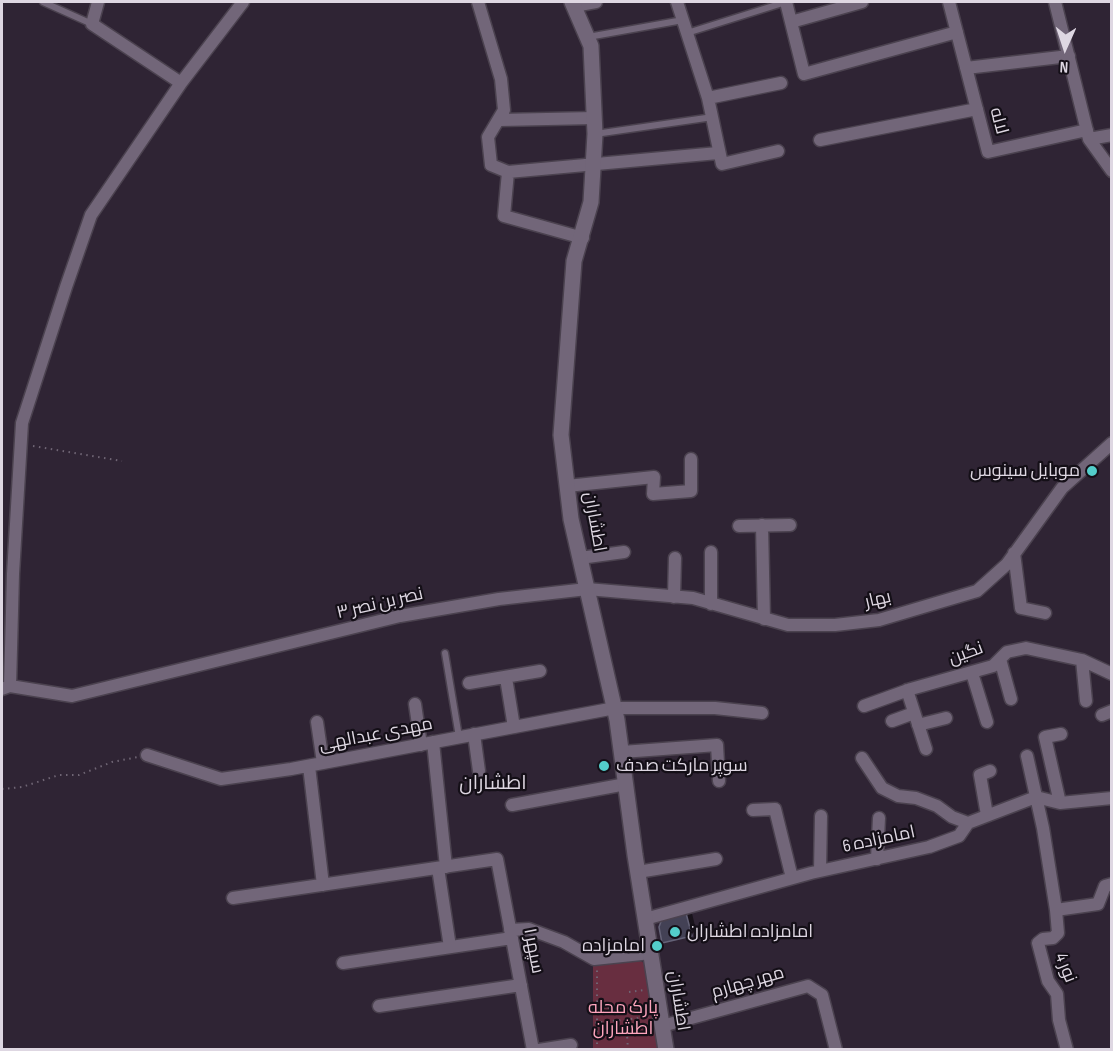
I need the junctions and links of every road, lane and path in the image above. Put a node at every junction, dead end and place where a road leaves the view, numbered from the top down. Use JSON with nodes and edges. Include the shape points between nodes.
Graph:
{"nodes":[{"id":1,"x":43,"y":2,"type":"edge"},
{"id":2,"x":98,"y":2,"type":"edge"},
{"id":3,"x":243,"y":2,"type":"edge"},
{"id":4,"x":478,"y":2,"type":"edge"},
{"id":5,"x":596,"y":2,"type":"edge"},
{"id":6,"x":677,"y":2,"type":"edge"},
{"id":7,"x":786,"y":2,"type":"edge"},
{"id":8,"x":862,"y":2,"type":"edge"},
{"id":9,"x":949,"y":2,"type":"edge"},
{"id":10,"x":1055,"y":2,"type":"edge"},
{"id":11,"x":573,"y":4,"type":"edge"},
{"id":12,"x":791,"y":21,"type":"junction"},
{"id":13,"x":92,"y":24,"type":"junction"},
{"id":14,"x":685,"y":26,"type":"junction"},
{"id":15,"x":957,"y":32,"type":"junction"},
{"id":16,"x":588,"y":37,"type":"junction"},
{"id":17,"x":1069,"y":56,"type":"junction"},
{"id":18,"x":966,"y":68,"type":"junction"},
{"id":19,"x":181,"y":83,"type":"junction"},
{"id":20,"x":781,"y":83,"type":"dead end"},
{"id":21,"x":708,"y":98,"type":"junction"},
{"id":22,"x":977,"y":109,"type":"junction"},
{"id":23,"x":713,"y":117,"type":"junction"},
{"id":24,"x":594,"y":118,"type":"junction"},
{"id":25,"x":500,"y":120,"type":"junction"},
{"id":26,"x":595,"y":134,"type":"junction"},
{"id":27,"x":1088,"y":135,"type":"junction"},
{"id":28,"x":1112,"y":135,"type":"edge"},
{"id":29,"x":820,"y":140,"type":"dead end"},
{"id":30,"x":778,"y":151,"type":"dead end"},
{"id":31,"x":720,"y":158,"type":"junction"},
{"id":32,"x":593,"y":164,"type":"junction"},
{"id":33,"x":1112,"y":171,"type":"edge"},
{"id":34,"x":508,"y":172,"type":"junction"},
{"id":35,"x":583,"y":238,"type":"junction"},
{"id":36,"x":1112,"y":443,"type":"edge"},
{"id":37,"x":21,"y":444,"type":"junction"},
{"id":38,"x":691,"y":459,"type":"dead end"},
{"id":39,"x":122,"y":461,"type":"dead end"},
{"id":40,"x":567,"y":486,"type":"junction"},
{"id":41,"x":762,"y":525,"type":"junction"},
{"id":42,"x":790,"y":525,"type":"dead end"},
{"id":43,"x":738,"y":526,"type":"dead end"},
{"id":44,"x":624,"y":552,"type":"dead end"},
{"id":45,"x":711,"y":552,"type":"dead end"},
{"id":46,"x":1014,"y":553,"type":"junction"},
{"id":47,"x":580,"y":558,"type":"junction"},
{"id":48,"x":675,"y":558,"type":"dead end"},
{"id":49,"x":587,"y":589,"type":"junction"},
{"id":50,"x":674,"y":597,"type":"junction"},
{"id":51,"x":711,"y":604,"type":"junction"},
{"id":52,"x":1045,"y":613,"type":"dead end"},
{"id":53,"x":764,"y":619,"type":"junction"},
{"id":54,"x":445,"y":653,"type":"dead end"},
{"id":55,"x":1000,"y":659,"type":"junction"},
{"id":56,"x":1082,"y":660,"type":"junction"},
{"id":57,"x":540,"y":671,"type":"dead end"},
{"id":58,"x":972,"y":673,"type":"junction"},
{"id":59,"x":1112,"y":675,"type":"edge"},
{"id":60,"x":506,"y":678,"type":"junction"},
{"id":61,"x":469,"y":682,"type":"dead end"},
{"id":62,"x":6,"y":688,"type":"edge"},
{"id":63,"x":907,"y":690,"type":"junction"},
{"id":64,"x":1011,"y":699,"type":"dead end"},
{"id":65,"x":1086,"y":701,"type":"dead end"},
{"id":66,"x":415,"y":704,"type":"dead end"},
{"id":67,"x":864,"y":706,"type":"dead end"},
{"id":68,"x":615,"y":708,"type":"junction"},
{"id":69,"x":762,"y":713,"type":"dead end"},
{"id":70,"x":946,"y":718,"type":"dead end"},
{"id":71,"x":916,"y":719,"type":"junction"},
{"id":72,"x":892,"y":721,"type":"dead end"},
{"id":73,"x":316,"y":722,"type":"dead end"},
{"id":74,"x":987,"y":722,"type":"dead end"},
{"id":75,"x":514,"y":727,"type":"junction"},
{"id":76,"x":474,"y":734,"type":"junction"},
{"id":77,"x":1061,"y":734,"type":"dead end"},
{"id":78,"x":459,"y":737,"type":"junction"},
{"id":79,"x":427,"y":743,"type":"junction"},
{"id":80,"x":926,"y":749,"type":"dead end"},
{"id":81,"x":621,"y":752,"type":"junction"},
{"id":82,"x":147,"y":756,"type":"joint"},
{"id":83,"x":1027,"y":756,"type":"dead end"},
{"id":84,"x":862,"y":758,"type":"dead end"},
{"id":85,"x":323,"y":763,"type":"junction"},
{"id":86,"x":309,"y":766,"type":"junction"},
{"id":87,"x":479,"y":771,"type":"dead end"},
{"id":88,"x":990,"y":771,"type":"dead end"},
{"id":89,"x":719,"y":781,"type":"dead end"},
{"id":90,"x":626,"y":784,"type":"junction"},
{"id":91,"x":2,"y":789,"type":"edge"},
{"id":92,"x":1036,"y":797,"type":"junction"},
{"id":93,"x":1112,"y":798,"type":"edge"},
{"id":94,"x":1060,"y":803,"type":"junction"},
{"id":95,"x":512,"y":805,"type":"dead end"},
{"id":96,"x":753,"y":810,"type":"dead end"},
{"id":97,"x":987,"y":815,"type":"junction"},
{"id":98,"x":821,"y":816,"type":"dead end"},
{"id":99,"x":879,"y":818,"type":"dead end"},
{"id":100,"x":968,"y":823,"type":"junction"},
{"id":101,"x":716,"y":859,"type":"dead end"},
{"id":102,"x":877,"y":859,"type":"junction"},
{"id":103,"x":442,"y":868,"type":"junction"},
{"id":104,"x":820,"y":871,"type":"junction"},
{"id":105,"x":638,"y":872,"type":"junction"},
{"id":106,"x":792,"y":878,"type":"junction"},
{"id":107,"x":1112,"y":884,"type":"edge"},
{"id":108,"x":323,"y":885,"type":"junction"},
{"id":109,"x":233,"y":898,"type":"dead end"},
{"id":110,"x":1056,"y":910,"type":"junction"},
{"id":111,"x":645,"y":919,"type":"junction"},
{"id":112,"x":511,"y":934,"type":"junction"},
{"id":113,"x":450,"y":947,"type":"junction"},
{"id":114,"x":651,"y":953,"type":"junction"},
{"id":115,"x":343,"y":963,"type":"dead end"},
{"id":116,"x":597,"y":966,"type":"dead end"},
{"id":117,"x":521,"y":985,"type":"junction"},
{"id":118,"x":644,"y":990,"type":"dead end"},
{"id":119,"x":629,"y":992,"type":"dead end"},
{"id":120,"x":380,"y":1006,"type":"dead end"},
{"id":121,"x":611,"y":1007,"type":"dead end"},
{"id":122,"x":596,"y":1010,"type":"junction"},
{"id":123,"x":649,"y":1017,"type":"dead end"},
{"id":124,"x":626,"y":1019,"type":"junction"},
{"id":125,"x":596,"y":1023,"type":"junction"},
{"id":126,"x":662,"y":1026,"type":"junction"},
{"id":127,"x":571,"y":1045,"type":"dead end"},
{"id":128,"x":533,"y":1050,"type":"edge"},
{"id":129,"x":539,"y":1050,"type":"edge"},
{"id":130,"x":597,"y":1050,"type":"edge"},
{"id":131,"x":628,"y":1050,"type":"edge"},
{"id":132,"x":666,"y":1050,"type":"edge"},
{"id":133,"x":836,"y":1050,"type":"edge"},
{"id":134,"x":1067,"y":1050,"type":"edge"}],
"edges":[{"from":1,"to":13,"type":"lane"},
{"from":2,"to":13,"type":"street"},
{"from":3,"to":19,"type":"street"},
{"from":4,"to":25,"type":"street","via":[[501,79],[504,110]]},
{"from":5,"to":11,"type":"street"},
{"from":6,"to":14,"type":"street"},
{"from":7,"to":12,"type":"street"},
{"from":7,"to":14,"type":"lane"},
{"from":8,"to":12,"type":"street"},
{"from":9,"to":15,"type":"street","name":"لاله"},
{"from":10,"to":17,"type":"street"},
{"from":11,"to":16,"type":"street","name":"اطشاران"},
{"from":12,"to":15,"type":"street","via":[[804,74]]},
{"from":13,"to":19,"type":"street"},
{"from":14,"to":16,"type":"lane"},
{"from":14,"to":21,"type":"street"},
{"from":15,"to":18,"type":"street","name":"لاله"},
{"from":16,"to":24,"type":"street","name":"اطشاران"},
{"from":17,"to":18,"type":"street"},
{"from":17,"to":27,"type":"street"},
{"from":18,"to":22,"type":"street","name":"لاله"},
{"from":19,"to":37,"type":"street","via":[[91,215],[22,423]]},
{"from":20,"to":21,"type":"street"},
{"from":21,"to":23,"type":"street"},
{"from":22,"to":27,"type":"street","name":"لاله","via":[[988,152]]},
{"from":22,"to":29,"type":"street"},
{"from":23,"to":26,"type":"lane"},
{"from":23,"to":31,"type":"street"},
{"from":24,"to":25,"type":"street"},
{"from":24,"to":26,"type":"street","name":"اطشاران"},
{"from":25,"to":34,"type":"street","via":[[488,137],[491,165]]},
{"from":26,"to":32,"type":"street","name":"اطشاران"},
{"from":27,"to":28,"type":"street"},
{"from":27,"to":33,"type":"street"},
{"from":30,"to":31,"type":"street"},
{"from":31,"to":32,"type":"street"},
{"from":32,"to":34,"type":"street"},
{"from":32,"to":35,"type":"street","name":"اطشاران","via":[[591,202]]},
{"from":34,"to":35,"type":"street","via":[[504,216]]},
{"from":35,"to":40,"type":"street","name":"اطشاران","via":[[574,261],[565,366],[561,435]]},
{"from":36,"to":46,"type":"street","name":"بهار","via":[[1062,488]]},
{"from":37,"to":39,"type":"path"},
{"from":37,"to":62,"type":"street"},
{"from":38,"to":40,"type":"street","via":[[691,492],[652,494],[654,477]]},
{"from":40,"to":47,"type":"street","name":"اطشاران"},
{"from":41,"to":42,"type":"street"},
{"from":41,"to":43,"type":"street"},
{"from":41,"to":53,"type":"street"},
{"from":44,"to":47,"type":"street"},
{"from":45,"to":51,"type":"street"},
{"from":46,"to":52,"type":"street","via":[[1021,608]]},
{"from":46,"to":53,"type":"street","name":"بهار","via":[[977,591],[879,620],[788,625]]},
{"from":47,"to":49,"type":"street","name":"اطشاران"},
{"from":48,"to":50,"type":"street"},
{"from":49,"to":50,"type":"street","name":"بهار"},
{"from":49,"to":62,"type":"street","name":"نصر بن نصر ۳","via":[[400,616],[72,696]]},
{"from":49,"to":68,"type":"street","name":"اطشاران"},
{"from":50,"to":51,"type":"street","name":"بهار"},
{"from":51,"to":53,"type":"street","name":"بهار"},
{"from":54,"to":78,"type":"lane"},
{"from":55,"to":56,"type":"street","name":"نگین","via":[[1007,652],[1026,648]]},
{"from":55,"to":58,"type":"street","name":"نگین","via":[[993,666]]},
{"from":55,"to":64,"type":"street"},
{"from":56,"to":59,"type":"street","name":"نگین"},
{"from":56,"to":65,"type":"street"},
{"from":57,"to":60,"type":"street"},
{"from":58,"to":63,"type":"street","name":"نگین"},
{"from":58,"to":74,"type":"street"},
{"from":60,"to":61,"type":"street"},
{"from":60,"to":75,"type":"street"},
{"from":63,"to":67,"type":"street","name":"نگین"},
{"from":63,"to":71,"type":"street"},
{"from":66,"to":79,"type":"street"},
{"from":68,"to":69,"type":"street","name":"مهدی عبدالهی","via":[[715,708]]},
{"from":68,"to":75,"type":"street","name":"مهدی عبدالهی"},
{"from":68,"to":81,"type":"street","name":"اطشاران"},
{"from":70,"to":71,"type":"street"},
{"from":71,"to":72,"type":"street"},
{"from":71,"to":80,"type":"street"},
{"from":73,"to":85,"type":"street"},
{"from":75,"to":76,"type":"street","name":"مهدی عبدالهی"},
{"from":76,"to":78,"type":"street","name":"مهدی عبدالهی"},
{"from":76,"to":87,"type":"street"},
{"from":77,"to":94,"type":"street","via":[[1045,738]]},
{"from":78,"to":79,"type":"street","name":"مهدی عبدالهی"},
{"from":79,"to":85,"type":"street","name":"مهدی عبدالهی"},
{"from":79,"to":103,"type":"street"},
{"from":81,"to":89,"type":"street","via":[[717,746]]},
{"from":81,"to":90,"type":"street","name":"اطشاران"},
{"from":82,"to":86,"type":"street","name":"مهدی عبدالهی","via":[[220,778]]},
{"from":82,"to":91,"type":"path","via":[[112,762],[79,775],[59,775]]},
{"from":83,"to":92,"type":"street"},
{"from":84,"to":100,"type":"street","via":[[882,788],[937,806]]},
{"from":85,"to":86,"type":"street","name":"مهدی عبدالهی"},
{"from":86,"to":108,"type":"street"},
{"from":88,"to":97,"type":"street","via":[[980,775]]},
{"from":90,"to":95,"type":"street"},
{"from":90,"to":105,"type":"street","name":"اطشاران"},
{"from":92,"to":94,"type":"street"},
{"from":92,"to":97,"type":"street","name":"امامزاده 6"},
{"from":92,"to":110,"type":"street"},
{"from":93,"to":94,"type":"street"},
{"from":96,"to":106,"type":"street","via":[[775,809]]},
{"from":97,"to":100,"type":"street","name":"امامزاده 6"},
{"from":98,"to":104,"type":"street"},
{"from":99,"to":102,"type":"street"},
{"from":100,"to":102,"type":"street","name":"امامزاده 6","via":[[959,836]]},
{"from":101,"to":105,"type":"street"},
{"from":102,"to":104,"type":"street","name":"امامزاده 6"},
{"from":103,"to":108,"type":"street"},
{"from":103,"to":112,"type":"street","name":"سپهر ۱","via":[[497,859]]},
{"from":103,"to":113,"type":"street"},
{"from":104,"to":106,"type":"street","name":"امامزاده 6"},
{"from":105,"to":111,"type":"street","name":"اطشاران"},
{"from":106,"to":111,"type":"street","name":"امامزاده 6"},
{"from":107,"to":110,"type":"street","via":[[1105,886],[1098,904]]},
{"from":108,"to":109,"type":"street"},
{"from":110,"to":134,"type":"street","name":"نور 4","via":[[1058,933],[1038,943],[1048,981],[1057,994]]},
{"from":111,"to":114,"type":"street","name":"اطشاران"},
{"from":112,"to":113,"type":"street"},
{"from":112,"to":114,"type":"street","via":[[529,929],[594,959]]},
{"from":112,"to":117,"type":"street","name":"سپهر ۱"},
{"from":113,"to":115,"type":"street"},
{"from":114,"to":126,"type":"street","name":"اطشاران"},
{"from":116,"to":122,"type":"path"},
{"from":117,"to":120,"type":"street"},
{"from":117,"to":128,"type":"street","name":"سپهر ۱"},
{"from":118,"to":119,"type":"path"},
{"from":121,"to":122,"type":"path"},
{"from":122,"to":125,"type":"path"},
{"from":123,"to":124,"type":"path"},
{"from":124,"to":125,"type":"path"},
{"from":124,"to":131,"type":"path"},
{"from":125,"to":130,"type":"path"},
{"from":126,"to":132,"type":"street","name":"اطشاران"},
{"from":126,"to":133,"type":"street","name":"مهر چهارم","via":[[808,986],[822,995]]},
{"from":127,"to":129,"type":"street"}]}
